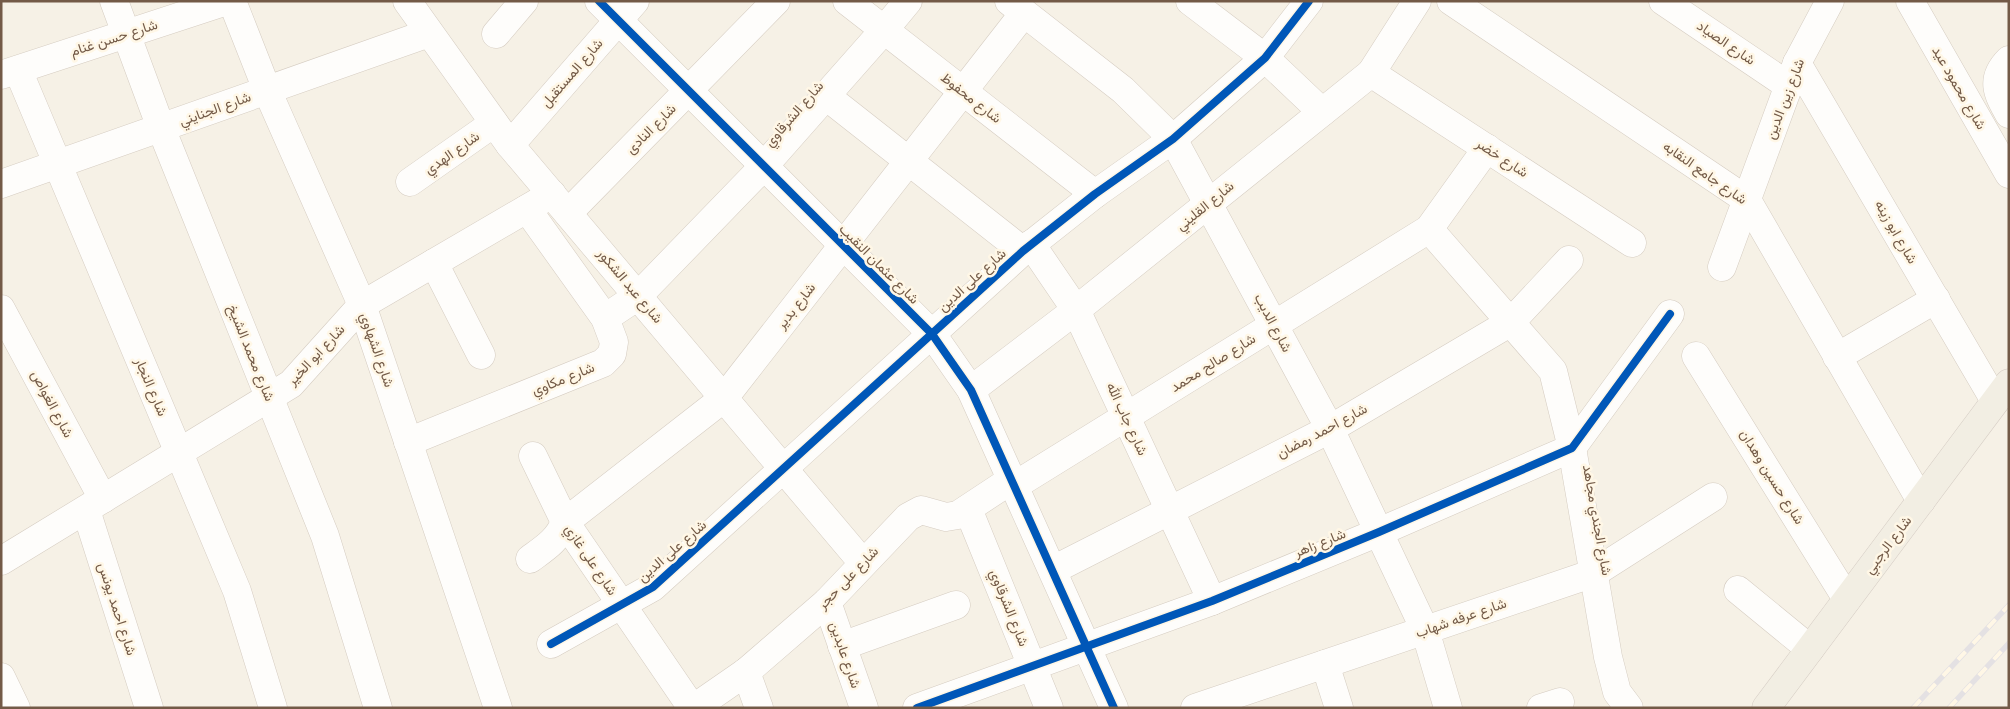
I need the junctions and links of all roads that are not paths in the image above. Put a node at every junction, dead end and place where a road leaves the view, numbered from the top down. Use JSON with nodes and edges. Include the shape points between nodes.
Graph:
{"nodes":[{"id":1,"x":114,"y":1,"type":"edge"},
{"id":2,"x":227,"y":1,"type":"edge"},
{"id":3,"x":232,"y":1,"type":"edge"},
{"id":4,"x":406,"y":1,"type":"edge"},
{"id":5,"x":524,"y":1,"type":"edge"},
{"id":6,"x":599,"y":1,"type":"edge"},
{"id":7,"x":776,"y":1,"type":"edge"},
{"id":8,"x":847,"y":1,"type":"edge"},
{"id":9,"x":908,"y":1,"type":"edge"},
{"id":10,"x":1190,"y":1,"type":"edge"},
{"id":11,"x":1309,"y":1,"type":"edge"},
{"id":12,"x":1417,"y":1,"type":"edge"},
{"id":13,"x":1451,"y":1,"type":"edge"},
{"id":14,"x":1663,"y":1,"type":"edge"},
{"id":15,"x":1910,"y":1,"type":"edge"},
{"id":16,"x":1827,"y":2,"type":"edge"},
{"id":17,"x":1016,"y":7,"type":"edge"},
{"id":18,"x":626,"y":11,"type":"edge"},
{"id":19,"x":884,"y":30,"type":"junction"},
{"id":20,"x":429,"y":33,"type":"junction"},
{"id":21,"x":126,"y":34,"type":"junction"},
{"id":22,"x":496,"y":34,"type":"dead end"},
{"id":23,"x":1265,"y":58,"type":"junction"},
{"id":24,"x":2009,"y":60,"type":"edge"},
{"id":25,"x":9,"y":73,"type":"edge"},
{"id":26,"x":1372,"y":73,"type":"junction"},
{"id":27,"x":1793,"y":74,"type":"junction"},
{"id":28,"x":267,"y":90,"type":"junction"},
{"id":29,"x":689,"y":91,"type":"junction"},
{"id":30,"x":963,"y":91,"type":"junction"},
{"id":31,"x":826,"y":96,"type":"junction"},
{"id":32,"x":1322,"y":112,"type":"junction"},
{"id":33,"x":2009,"y":114,"type":"edge"},
{"id":34,"x":494,"y":123,"type":"junction"},
{"id":35,"x":161,"y":128,"type":"junction"},
{"id":36,"x":1173,"y":139,"type":"junction"},
{"id":37,"x":510,"y":145,"type":"junction"},
{"id":38,"x":1487,"y":148,"type":"junction"},
{"id":39,"x":909,"y":161,"type":"junction"},
{"id":40,"x":57,"y":166,"type":"junction"},
{"id":41,"x":764,"y":166,"type":"junction"},
{"id":42,"x":2009,"y":174,"type":"edge"},
{"id":43,"x":410,"y":182,"type":"dead end"},
{"id":44,"x":1,"y":184,"type":"edge"},
{"id":45,"x":1095,"y":194,"type":"junction"},
{"id":46,"x":1747,"y":200,"type":"junction"},
{"id":47,"x":560,"y":204,"type":"junction"},
{"id":48,"x":1208,"y":204,"type":"junction"},
{"id":49,"x":526,"y":209,"type":"junction"},
{"id":50,"x":1429,"y":229,"type":"junction"},
{"id":51,"x":1632,"y":243,"type":"dead end"},
{"id":52,"x":843,"y":245,"type":"junction"},
{"id":53,"x":1027,"y":248,"type":"junction"},
{"id":54,"x":1569,"y":260,"type":"dead end"},
{"id":55,"x":434,"y":263,"type":"junction"},
{"id":56,"x":1722,"y":267,"type":"dead end"},
{"id":57,"x":638,"y":296,"type":"junction"},
{"id":58,"x":1936,"y":299,"type":"junction"},
{"id":59,"x":362,"y":306,"type":"junction"},
{"id":60,"x":1,"y":309,"type":"edge"},
{"id":61,"x":1076,"y":310,"type":"junction"},
{"id":62,"x":1670,"y":314,"type":"dead end"},
{"id":63,"x":605,"y":318,"type":"junction"},
{"id":64,"x":1511,"y":322,"type":"junction"},
{"id":65,"x":1274,"y":325,"type":"junction"},
{"id":66,"x":932,"y":334,"type":"junction"},
{"id":67,"x":481,"y":354,"type":"dead end"},
{"id":68,"x":1696,"y":356,"type":"dead end"},
{"id":69,"x":1838,"y":357,"type":"junction"},
{"id":70,"x":971,"y":390,"type":"junction"},
{"id":71,"x":2002,"y":392,"type":"edge"},
{"id":72,"x":269,"y":398,"type":"junction"},
{"id":73,"x":724,"y":398,"type":"junction"},
{"id":74,"x":1126,"y":417,"type":"junction"},
{"id":75,"x":1330,"y":428,"type":"junction"},
{"id":76,"x":408,"y":442,"type":"junction"},
{"id":77,"x":1572,"y":448,"type":"junction"},
{"id":78,"x":179,"y":453,"type":"junction"},
{"id":79,"x":533,"y":456,"type":"dead end"},
{"id":80,"x":784,"y":468,"type":"junction"},
{"id":81,"x":1013,"y":483,"type":"junction"},
{"id":82,"x":1714,"y":497,"type":"dead end"},
{"id":83,"x":1921,"y":501,"type":"junction"},
{"id":84,"x":94,"y":504,"type":"junction"},
{"id":85,"x":968,"y":509,"type":"junction"},
{"id":86,"x":1170,"y":510,"type":"junction"},
{"id":87,"x":565,"y":522,"type":"junction"},
{"id":88,"x":1379,"y":532,"type":"junction"},
{"id":89,"x":4,"y":553,"type":"edge"},
{"id":90,"x":530,"y":560,"type":"dead end"},
{"id":91,"x":864,"y":563,"type":"junction"},
{"id":92,"x":1053,"y":570,"type":"junction"},
{"id":93,"x":1594,"y":573,"type":"junction"},
{"id":94,"x":1738,"y":590,"type":"dead end"},
{"id":95,"x":1847,"y":599,"type":"junction"},
{"id":96,"x":1212,"y":601,"type":"junction"},
{"id":97,"x":827,"y":602,"type":"junction"},
{"id":98,"x":622,"y":605,"type":"junction"},
{"id":99,"x":956,"y":605,"type":"dead end"},
{"id":100,"x":1425,"y":630,"type":"junction"},
{"id":101,"x":551,"y":644,"type":"dead end"},
{"id":102,"x":842,"y":646,"type":"junction"},
{"id":103,"x":1087,"y":646,"type":"junction"},
{"id":104,"x":1810,"y":649,"type":"junction"},
{"id":105,"x":1325,"y":664,"type":"junction"},
{"id":106,"x":1032,"y":666,"type":"junction"},
{"id":107,"x":746,"y":672,"type":"junction"},
{"id":108,"x":1,"y":677,"type":"edge"},
{"id":109,"x":1235,"y":701,"type":"edge"},
{"id":110,"x":16,"y":708,"type":"edge"},
{"id":111,"x":149,"y":708,"type":"edge"},
{"id":112,"x":273,"y":708,"type":"edge"},
{"id":113,"x":378,"y":708,"type":"edge"},
{"id":114,"x":498,"y":708,"type":"edge"},
{"id":115,"x":693,"y":708,"type":"edge"},
{"id":116,"x":759,"y":708,"type":"edge"},
{"id":117,"x":864,"y":708,"type":"edge"},
{"id":118,"x":917,"y":708,"type":"edge"},
{"id":119,"x":1049,"y":708,"type":"edge"},
{"id":120,"x":1114,"y":708,"type":"edge"},
{"id":121,"x":1195,"y":708,"type":"edge"},
{"id":122,"x":1339,"y":708,"type":"edge"},
{"id":123,"x":1448,"y":708,"type":"edge"},
{"id":124,"x":1628,"y":708,"type":"edge"},
{"id":125,"x":1766,"y":708,"type":"edge"}],
"edges":[{"from":1,"to":21,"type":"street","name":"شارع محمد الشيخ"},
{"from":2,"to":21,"type":"street","name":"شارع حسن غنام"},
{"from":3,"to":28,"type":"street","name":"شارع الشهاوي"},
{"from":4,"to":20,"type":"street","name":"شارع عبد الشكور"},
{"from":5,"to":22,"type":"street"},
{"from":6,"to":18,"type":"street","name":"شارع عثمان النقيب"},
{"from":7,"to":29,"type":"street","name":"شارع النادى"},
{"from":8,"to":19,"type":"street","name":"شارع محفوظ"},
{"from":9,"to":19,"type":"street","name":"شارع الشرقاوي"},
{"from":10,"to":23,"type":"street"},
{"from":11,"to":23,"type":"street","name":"شارع على الدين"},
{"from":12,"to":26,"type":"street","name":"شارع القليني"},
{"from":13,"to":46,"type":"street","name":"شارع جامع النقابه"},
{"from":14,"to":27,"type":"street","name":"شارع الصياد"},
{"from":15,"to":42,"type":"street","name":"شارع محمود عيد"},
{"from":16,"to":27,"type":"street","name":"شارع زين الدين"},
{"from":17,"to":30,"type":"street","name":"شارع بدير"},
{"from":17,"to":36,"type":"street","name":"شارع الديب","via":[[1123,90]]},
{"from":18,"to":29,"type":"street","name":"شارع عثمان النقيب"},
{"from":18,"to":37,"type":"street","name":"شارع المستقبل"},
{"from":19,"to":30,"type":"street","name":"شارع محفوظ"},
{"from":19,"to":31,"type":"street","name":"شارع الشرقاوي"},
{"from":20,"to":28,"type":"street","name":"شارع الجنايني"},
{"from":20,"to":34,"type":"street","name":"شارع عبد الشكور"},
{"from":21,"to":25,"type":"street","name":"شارع حسن غنام"},
{"from":21,"to":35,"type":"street","name":"شارع محمد الشيخ"},
{"from":23,"to":32,"type":"street"},
{"from":23,"to":36,"type":"street","name":"شارع على الدين"},
{"from":24,"to":33,"type":"street","via":[[2000,68],[1996,83],[1999,97]]},
{"from":25,"to":40,"type":"street","name":"شارع النجار"},
{"from":26,"to":32,"type":"street","name":"شارع القليني"},
{"from":26,"to":38,"type":"street","name":"شارع خضر"},
{"from":27,"to":46,"type":"street","name":"شارع زين الدين"},
{"from":27,"to":58,"type":"street","name":"شارع ابو زينه"},
{"from":28,"to":35,"type":"street","name":"شارع الجنايني"},
{"from":28,"to":59,"type":"street","name":"شارع الشهاوي"},
{"from":29,"to":41,"type":"street","name":"شارع عثمان النقيب"},
{"from":29,"to":47,"type":"street","name":"شارع النادى"},
{"from":30,"to":39,"type":"street","name":"شارع بدير"},
{"from":30,"to":45,"type":"street","name":"شارع محفوظ"},
{"from":31,"to":39,"type":"street","name":"شارع جاب الله"},
{"from":31,"to":41,"type":"street","name":"شارع الشرقاوي"},
{"from":32,"to":48,"type":"street","name":"شارع القليني"},
{"from":34,"to":37,"type":"street","name":"شارع عبد الشكور"},
{"from":34,"to":43,"type":"street","name":"شارع الهدي"},
{"from":35,"to":40,"type":"street","name":"شارع الجنايني"},
{"from":35,"to":72,"type":"street","name":"شارع محمد الشيخ"},
{"from":36,"to":45,"type":"street","name":"شارع على الدين"},
{"from":36,"to":48,"type":"street","name":"شارع الديب"},
{"from":37,"to":47,"type":"street","name":"شارع عبد الشكور"},
{"from":38,"to":50,"type":"street","name":"شارع صالح محمد"},
{"from":38,"to":51,"type":"street","name":"شارع خضر"},
{"from":39,"to":52,"type":"street","name":"شارع بدير"},
{"from":39,"to":53,"type":"street","name":"شارع جاب الله"},
{"from":40,"to":44,"type":"street","name":"شارع الجنايني"},
{"from":40,"to":78,"type":"street","name":"شارع النجار"},
{"from":41,"to":52,"type":"street","name":"شارع عثمان النقيب"},
{"from":41,"to":57,"type":"street","name":"شارع الشرقاوي"},
{"from":45,"to":53,"type":"street","name":"شارع على الدين"},
{"from":46,"to":56,"type":"street","name":"شارع زين الدين"},
{"from":46,"to":69,"type":"street","name":"شارع جامع النقابه"},
{"from":47,"to":49,"type":"street","name":"شارع ابو الخير"},
{"from":47,"to":57,"type":"street","name":"شارع عبد الشكور"},
{"from":48,"to":61,"type":"street","name":"شارع القليني"},
{"from":48,"to":65,"type":"street","name":"شارع الديب"},
{"from":49,"to":55,"type":"street","name":"شارع ابو الخير"},
{"from":49,"to":63,"type":"street","name":"شارع مكاوي"},
{"from":50,"to":64,"type":"street","name":"شارع الجندي مجاهد"},
{"from":50,"to":65,"type":"street","name":"شارع صالح محمد"},
{"from":52,"to":66,"type":"street","name":"شارع عثمان النقيب"},
{"from":52,"to":73,"type":"street","name":"شارع بدير"},
{"from":53,"to":61,"type":"street","name":"شارع جاب الله"},
{"from":53,"to":66,"type":"street","name":"شارع على الدين"},
{"from":54,"to":64,"type":"street","name":"شارع احمد رمضان"},
{"from":55,"to":59,"type":"street","name":"شارع ابو الخير"},
{"from":55,"to":67,"type":"street"},
{"from":57,"to":63,"type":"street","name":"شارع الشرقاوي"},
{"from":57,"to":73,"type":"street","name":"شارع عبد الشكور"},
{"from":58,"to":69,"type":"street"},
{"from":58,"to":71,"type":"street","name":"شارع ابو زينه"},
{"from":59,"to":72,"type":"street","name":"شارع ابو الخير","via":[[291,384]]},
{"from":59,"to":76,"type":"street","name":"شارع الشهاوي"},
{"from":60,"to":84,"type":"street","name":"شارع الغواص"},
{"from":61,"to":70,"type":"street","name":"شارع القليني"},
{"from":61,"to":74,"type":"street","name":"شارع جاب الله"},
{"from":62,"to":77,"type":"street"},
{"from":63,"to":76,"type":"street","name":"شارع مكاوي","via":[[614,342],[612,354],[603,363]]},
{"from":64,"to":75,"type":"street","name":"شارع احمد رمضان"},
{"from":64,"to":77,"type":"street","name":"شارع الجندي مجاهد","via":[[1554,371]]},
{"from":65,"to":74,"type":"street","name":"شارع صالح محمد"},
{"from":65,"to":75,"type":"street","name":"شارع الديب"},
{"from":66,"to":70,"type":"street","name":"شارع عثمان النقيب"},
{"from":66,"to":80,"type":"street","name":"شارع على الدين"},
{"from":68,"to":95,"type":"street","name":"شارع حسين وهدان"},
{"from":69,"to":83,"type":"street","name":"شارع جامع النقابه"},
{"from":70,"to":81,"type":"street","name":"شارع عثمان النقيب"},
{"from":71,"to":83,"type":"main road","name":"شارع الرجبي"},
{"from":72,"to":78,"type":"street","name":"شارع ابو الخير"},
{"from":72,"to":113,"type":"street","name":"شارع محمد الشيخ","via":[[324,536]]},
{"from":73,"to":80,"type":"street","name":"شارع عبد الشكور"},
{"from":73,"to":87,"type":"street","name":"شارع بدير"},
{"from":74,"to":81,"type":"street","name":"شارع صالح محمد"},
{"from":74,"to":86,"type":"street","name":"شارع جاب الله"},
{"from":75,"to":86,"type":"street","name":"شارع احمد رمضان"},
{"from":75,"to":88,"type":"street","name":"شارع الديب"},
{"from":76,"to":114,"type":"street","name":"شارع الشهاوي"},
{"from":77,"to":88,"type":"street","name":"شارع زاهر"},
{"from":77,"to":93,"type":"street","name":"شارع الجندي مجاهد"},
{"from":78,"to":84,"type":"street","name":"شارع ابو الخير"},
{"from":78,"to":112,"type":"street","name":"شارع النجار","via":[[237,591]]},
{"from":79,"to":87,"type":"street","name":"شارع على غازي"},
{"from":80,"to":91,"type":"street","name":"شارع عبد الشكور"},
{"from":80,"to":98,"type":"street","name":"شارع على الدين","via":[[653,587]]},
{"from":81,"to":85,"type":"street","name":"شارع على حجر"},
{"from":81,"to":92,"type":"street","name":"شارع عثمان النقيب"},
{"from":82,"to":93,"type":"street","name":"شارع عرفه شهاب"},
{"from":83,"to":95,"type":"main road","name":"شارع الرجبي"},
{"from":84,"to":89,"type":"street","name":"شارع ابو الخير"},
{"from":84,"to":111,"type":"street","name":"شارع احمد يونس"},
{"from":85,"to":91,"type":"street","name":"شارع على حجر","via":[[946,517],[921,510],[914,513]]},
{"from":85,"to":106,"type":"street","name":"شارع الشرقاوي"},
{"from":86,"to":92,"type":"street","name":"شارع احمد رمضان"},
{"from":86,"to":96,"type":"street","name":"شارع جاب الله"},
{"from":87,"to":90,"type":"street","name":"شارع بدير","via":[[554,542]]},
{"from":87,"to":98,"type":"street","name":"شارع على غازي"},
{"from":88,"to":96,"type":"street","name":"شارع زاهر"},
{"from":88,"to":100,"type":"street","name":"شارع الديب"},
{"from":91,"to":97,"type":"street","name":"شارع على حجر"},
{"from":92,"to":103,"type":"street","name":"شارع عثمان النقيب"},
{"from":93,"to":100,"type":"street","name":"شارع عرفه شهاب"},
{"from":93,"to":124,"type":"street","name":"شارع الجندي مجاهد","via":[[1608,657],[1617,692]]},
{"from":94,"to":104,"type":"street"},
{"from":95,"to":104,"type":"main road","name":"شارع الرجبي"},
{"from":96,"to":103,"type":"street","name":"شارع زاهر"},
{"from":97,"to":102,"type":"street","name":"شارع عابدين"},
{"from":97,"to":107,"type":"street","name":"شارع على حجر"},
{"from":98,"to":101,"type":"street","name":"شارع على الدين"},
{"from":98,"to":115,"type":"street","name":"شارع على غازي"},
{"from":99,"to":102,"type":"street"},
{"from":100,"to":105,"type":"street","name":"شارع عرفه شهاب"},
{"from":100,"to":123,"type":"street","name":"شارع الديب"},
{"from":102,"to":117,"type":"street","name":"شارع عابدين"},
{"from":103,"to":106,"type":"street","name":"شارع زاهر"},
{"from":103,"to":120,"type":"street","name":"شارع عثمان النقيب"},
{"from":104,"to":125,"type":"main road","name":"شارع الرجبي"},
{"from":105,"to":109,"type":"street","name":"شارع عرفه شهاب"},
{"from":105,"to":122,"type":"street"},
{"from":106,"to":118,"type":"street","name":"شارع زاهر"},
{"from":106,"to":119,"type":"street","name":"شارع الشرقاوي"},
{"from":107,"to":115,"type":"street","name":"شارع على حجر"},
{"from":107,"to":116,"type":"street"},
{"from":108,"to":110,"type":"street"},
{"from":109,"to":121,"type":"street","name":"شارع عرفه شهاب"}]}
